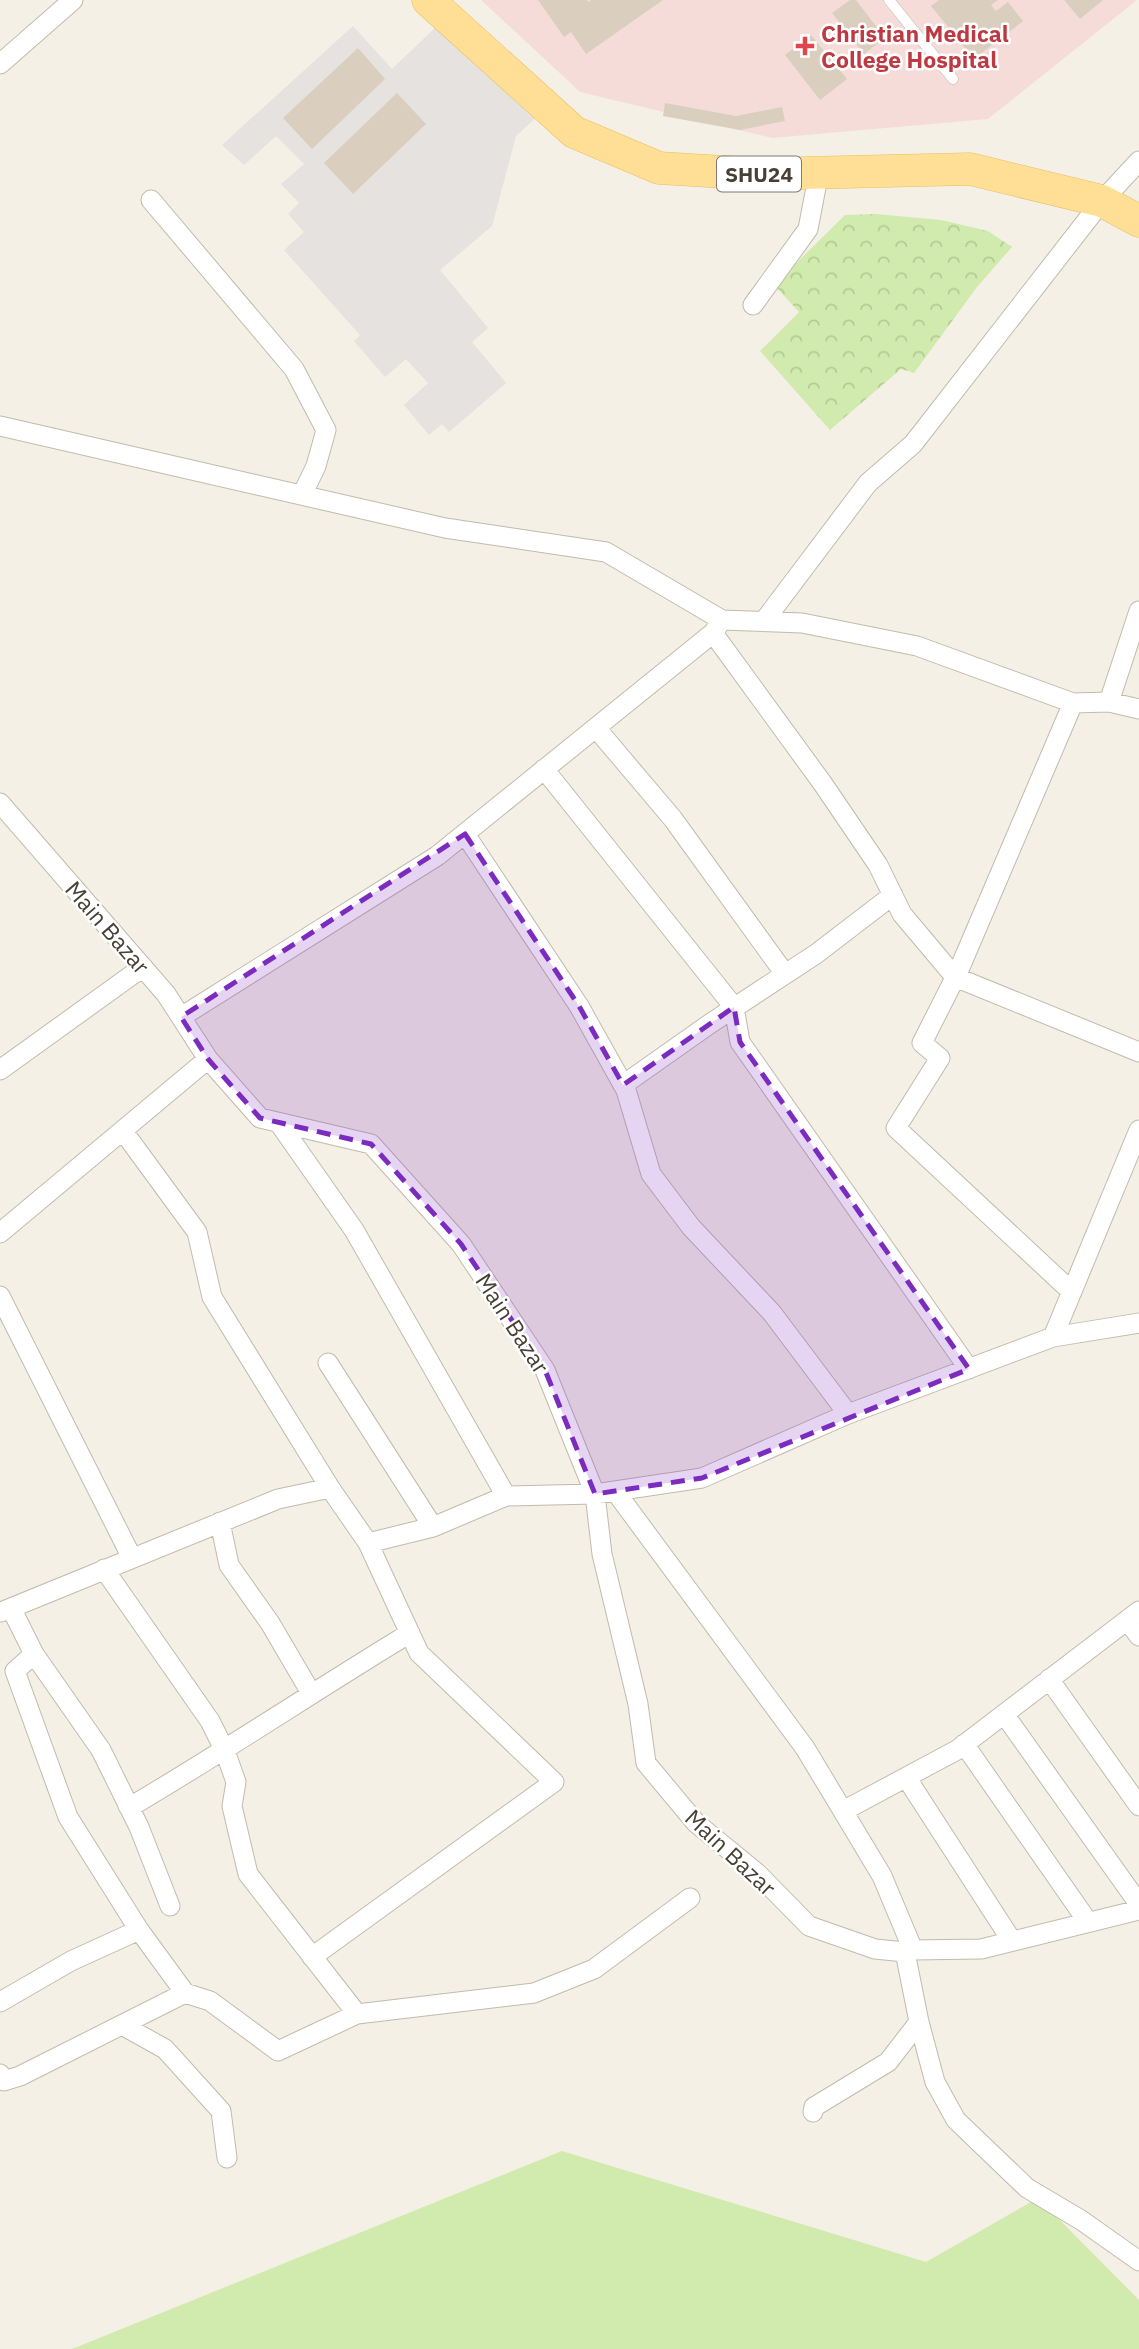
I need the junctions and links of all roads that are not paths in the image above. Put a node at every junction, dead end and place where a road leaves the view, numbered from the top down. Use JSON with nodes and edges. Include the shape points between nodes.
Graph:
{"nodes":[{"id":1,"x":73,"y":0,"type":"edge"},
{"id":2,"x":889,"y":0,"type":"edge"},
{"id":3,"x":437,"y":5,"type":"edge"},
{"id":4,"x":0,"y":64,"type":"edge"},
{"id":5,"x":953,"y":79,"type":"dead end"},
{"id":6,"x":1139,"y":161,"type":"edge"},
{"id":7,"x":819,"y":172,"type":"junction"},
{"id":8,"x":151,"y":200,"type":"dead end"},
{"id":9,"x":1102,"y":201,"type":"junction"},
{"id":10,"x":1139,"y":221,"type":"edge"},
{"id":11,"x":753,"y":305,"type":"dead end"},
{"id":12,"x":0,"y":426,"type":"edge"},
{"id":13,"x":302,"y":495,"type":"junction"},
{"id":14,"x":1139,"y":611,"type":"edge"},
{"id":15,"x":764,"y":621,"type":"junction"},
{"id":16,"x":718,"y":626,"type":"junction"},
{"id":17,"x":1109,"y":702,"type":"junction"},
{"id":18,"x":1073,"y":703,"type":"junction"},
{"id":19,"x":1139,"y":709,"type":"edge"},
{"id":20,"x":596,"y":728,"type":"junction"},
{"id":21,"x":544,"y":769,"type":"junction"},
{"id":22,"x":4,"y":814,"type":"edge"},
{"id":23,"x":465,"y":834,"type":"junction"},
{"id":24,"x":893,"y":895,"type":"junction"},
{"id":25,"x":143,"y":967,"type":"junction"},
{"id":26,"x":785,"y":974,"type":"junction"},
{"id":27,"x":956,"y":977,"type":"junction"},
{"id":28,"x":734,"y":1007,"type":"junction"},
{"id":29,"x":181,"y":1017,"type":"junction"},
{"id":30,"x":1139,"y":1052,"type":"edge"},
{"id":31,"x":208,"y":1059,"type":"junction"},
{"id":32,"x":0,"y":1070,"type":"edge"},
{"id":33,"x":623,"y":1085,"type":"junction"},
{"id":34,"x":279,"y":1123,"type":"junction"},
{"id":35,"x":1139,"y":1130,"type":"edge"},
{"id":36,"x":123,"y":1131,"type":"junction"},
{"id":37,"x":0,"y":1233,"type":"edge"},
{"id":38,"x":1072,"y":1292,"type":"junction"},
{"id":39,"x":0,"y":1296,"type":"edge"},
{"id":40,"x":1139,"y":1323,"type":"edge"},
{"id":41,"x":1053,"y":1337,"type":"junction"},
{"id":42,"x":328,"y":1363,"type":"dead end"},
{"id":43,"x":969,"y":1369,"type":"junction"},
{"id":44,"x":848,"y":1414,"type":"junction"},
{"id":45,"x":330,"y":1488,"type":"junction"},
{"id":46,"x":605,"y":1492,"type":"junction"},
{"id":47,"x":506,"y":1496,"type":"junction"},
{"id":48,"x":220,"y":1522,"type":"junction"},
{"id":49,"x":433,"y":1527,"type":"junction"},
{"id":50,"x":368,"y":1543,"type":"junction"},
{"id":51,"x":132,"y":1558,"type":"junction"},
{"id":52,"x":104,"y":1569,"type":"junction"},
{"id":53,"x":3,"y":1610,"type":"edge"},
{"id":54,"x":1133,"y":1616,"type":"edge"},
{"id":55,"x":410,"y":1633,"type":"junction"},
{"id":56,"x":1139,"y":1636,"type":"edge"},
{"id":57,"x":34,"y":1654,"type":"junction"},
{"id":58,"x":1049,"y":1679,"type":"junction"},
{"id":59,"x":311,"y":1693,"type":"junction"},
{"id":60,"x":1004,"y":1714,"type":"junction"},
{"id":61,"x":964,"y":1744,"type":"junction"},
{"id":62,"x":225,"y":1751,"type":"junction"},
{"id":63,"x":906,"y":1777,"type":"junction"},
{"id":64,"x":1139,"y":1805,"type":"edge"},
{"id":65,"x":128,"y":1806,"type":"junction"},
{"id":66,"x":843,"y":1811,"type":"junction"},
{"id":67,"x":690,"y":1898,"type":"dead end"},
{"id":68,"x":1139,"y":1904,"type":"edge"},
{"id":69,"x":170,"y":1906,"type":"dead end"},
{"id":70,"x":1139,"y":1910,"type":"edge"},
{"id":71,"x":1088,"y":1922,"type":"junction"},
{"id":72,"x":139,"y":1930,"type":"junction"},
{"id":73,"x":1012,"y":1941,"type":"junction"},
{"id":74,"x":909,"y":1951,"type":"junction"},
{"id":75,"x":312,"y":1957,"type":"junction"},
{"id":76,"x":184,"y":1993,"type":"junction"},
{"id":77,"x":0,"y":2002,"type":"edge"},
{"id":78,"x":357,"y":2014,"type":"junction"},
{"id":79,"x":919,"y":2022,"type":"junction"},
{"id":80,"x":122,"y":2025,"type":"junction"},
{"id":81,"x":0,"y":2074,"type":"edge"},
{"id":82,"x":813,"y":2112,"type":"dead end"},
{"id":83,"x":227,"y":2158,"type":"dead end"},
{"id":84,"x":1139,"y":2261,"type":"edge"}],
"edges":[{"from":1,"to":4,"type":"street"},
{"from":2,"to":5,"type":"lane"},
{"from":3,"to":7,"type":"main road","number":"SHU24","via":[[574,132],[659,168],[757,174]]},
{"from":6,"to":9,"type":"street"},
{"from":7,"to":9,"type":"main road","number":"SHU24","via":[[970,169]]},
{"from":7,"to":11,"type":"street","via":[[808,229]]},
{"from":8,"to":13,"type":"street","via":[[294,369],[326,430]]},
{"from":9,"to":10,"type":"main road","number":"SHU24"},
{"from":9,"to":15,"type":"street","via":[[913,444],[868,483]]},
{"from":12,"to":13,"type":"street"},
{"from":13,"to":16,"type":"street","via":[[445,528],[606,552]]},
{"from":14,"to":17,"type":"street"},
{"from":15,"to":16,"type":"street"},
{"from":15,"to":18,"type":"street","via":[[802,623],[916,646]]},
{"from":16,"to":20,"type":"street"},
{"from":16,"to":24,"type":"street","via":[[878,864]]},
{"from":17,"to":18,"type":"street"},
{"from":17,"to":19,"type":"street"},
{"from":18,"to":27,"type":"street"},
{"from":20,"to":21,"type":"street"},
{"from":20,"to":26,"type":"street","via":[[673,819]]},
{"from":21,"to":23,"type":"street"},
{"from":21,"to":28,"type":"street"},
{"from":22,"to":25,"type":"street","name":"Main Bazar"},
{"from":23,"to":29,"type":"street"},
{"from":23,"to":33,"type":"street","via":[[579,1006]]},
{"from":24,"to":26,"type":"street"},
{"from":24,"to":27,"type":"street","via":[[902,914]]},
{"from":25,"to":29,"type":"street","name":"Main Bazar"},
{"from":25,"to":32,"type":"street"},
{"from":26,"to":28,"type":"street"},
{"from":27,"to":30,"type":"street"},
{"from":27,"to":38,"type":"street","via":[[922,1043],[940,1058],[895,1128]]},
{"from":28,"to":33,"type":"street"},
{"from":28,"to":43,"type":"street","via":[[740,1042]]},
{"from":29,"to":31,"type":"street","name":"Main Bazar"},
{"from":31,"to":34,"type":"street","name":"Main Bazar","via":[[260,1118]]},
{"from":31,"to":36,"type":"street"},
{"from":33,"to":44,"type":"street","via":[[651,1174],[691,1227],[772,1313]]},
{"from":34,"to":46,"type":"street","name":"Main Bazar","via":[[371,1144],[461,1244],[545,1370]]},
{"from":34,"to":47,"type":"street","via":[[354,1230]]},
{"from":35,"to":38,"type":"street"},
{"from":36,"to":37,"type":"street"},
{"from":36,"to":45,"type":"street","via":[[197,1232],[212,1297]]},
{"from":38,"to":41,"type":"street"},
{"from":39,"to":51,"type":"street"},
{"from":40,"to":41,"type":"street"},
{"from":41,"to":43,"type":"street"},
{"from":42,"to":49,"type":"street"},
{"from":43,"to":44,"type":"street"},
{"from":44,"to":46,"type":"street","via":[[702,1478]]},
{"from":45,"to":48,"type":"street","via":[[278,1499]]},
{"from":45,"to":50,"type":"street"},
{"from":46,"to":47,"type":"street"},
{"from":46,"to":66,"type":"street","via":[[805,1748]]},
{"from":46,"to":74,"type":"street","name":"Main Bazar","via":[[602,1554],[638,1704],[646,1763],[696,1824],[757,1873],[809,1926],[875,1949]]},
{"from":47,"to":49,"type":"street"},
{"from":48,"to":51,"type":"street"},
{"from":48,"to":59,"type":"street","via":[[229,1565]]},
{"from":49,"to":50,"type":"street"},
{"from":50,"to":55,"type":"street"},
{"from":51,"to":52,"type":"street"},
{"from":52,"to":53,"type":"street"},
{"from":52,"to":62,"type":"street","via":[[203,1710]]},
{"from":53,"to":57,"type":"street"},
{"from":54,"to":56,"type":"street"},
{"from":54,"to":58,"type":"street"},
{"from":55,"to":59,"type":"street"},
{"from":55,"to":75,"type":"street","via":[[419,1653],[554,1782]]},
{"from":57,"to":65,"type":"street","via":[[101,1750]]},
{"from":57,"to":72,"type":"street","via":[[15,1671],[68,1817]]},
{"from":58,"to":60,"type":"street"},
{"from":58,"to":64,"type":"street"},
{"from":59,"to":62,"type":"street"},
{"from":60,"to":61,"type":"street"},
{"from":60,"to":68,"type":"street"},
{"from":61,"to":63,"type":"street"},
{"from":61,"to":71,"type":"street"},
{"from":62,"to":65,"type":"street"},
{"from":62,"to":75,"type":"street","via":[[236,1782],[232,1806],[248,1874]]},
{"from":63,"to":66,"type":"street"},
{"from":63,"to":73,"type":"street"},
{"from":65,"to":69,"type":"street"},
{"from":66,"to":74,"type":"street","via":[[883,1876]]},
{"from":67,"to":78,"type":"street","via":[[594,1969],[534,1993]]},
{"from":70,"to":71,"type":"street","name":"Main Bazar"},
{"from":71,"to":73,"type":"street","name":"Main Bazar"},
{"from":72,"to":76,"type":"street"},
{"from":72,"to":77,"type":"street","via":[[71,1961]]},
{"from":73,"to":74,"type":"street","name":"Main Bazar","via":[[981,1949]]},
{"from":74,"to":79,"type":"street"},
{"from":75,"to":78,"type":"street"},
{"from":76,"to":78,"type":"street","via":[[210,2001],[278,2051]]},
{"from":76,"to":80,"type":"street"},
{"from":79,"to":82,"type":"street","via":[[888,2062],[814,2107]]},
{"from":79,"to":84,"type":"street","via":[[935,2082],[956,2120],[1027,2188]]},
{"from":80,"to":81,"type":"street","via":[[20,2076],[4,2081]]},
{"from":80,"to":83,"type":"street","via":[[165,2049],[222,2110]]}]}
